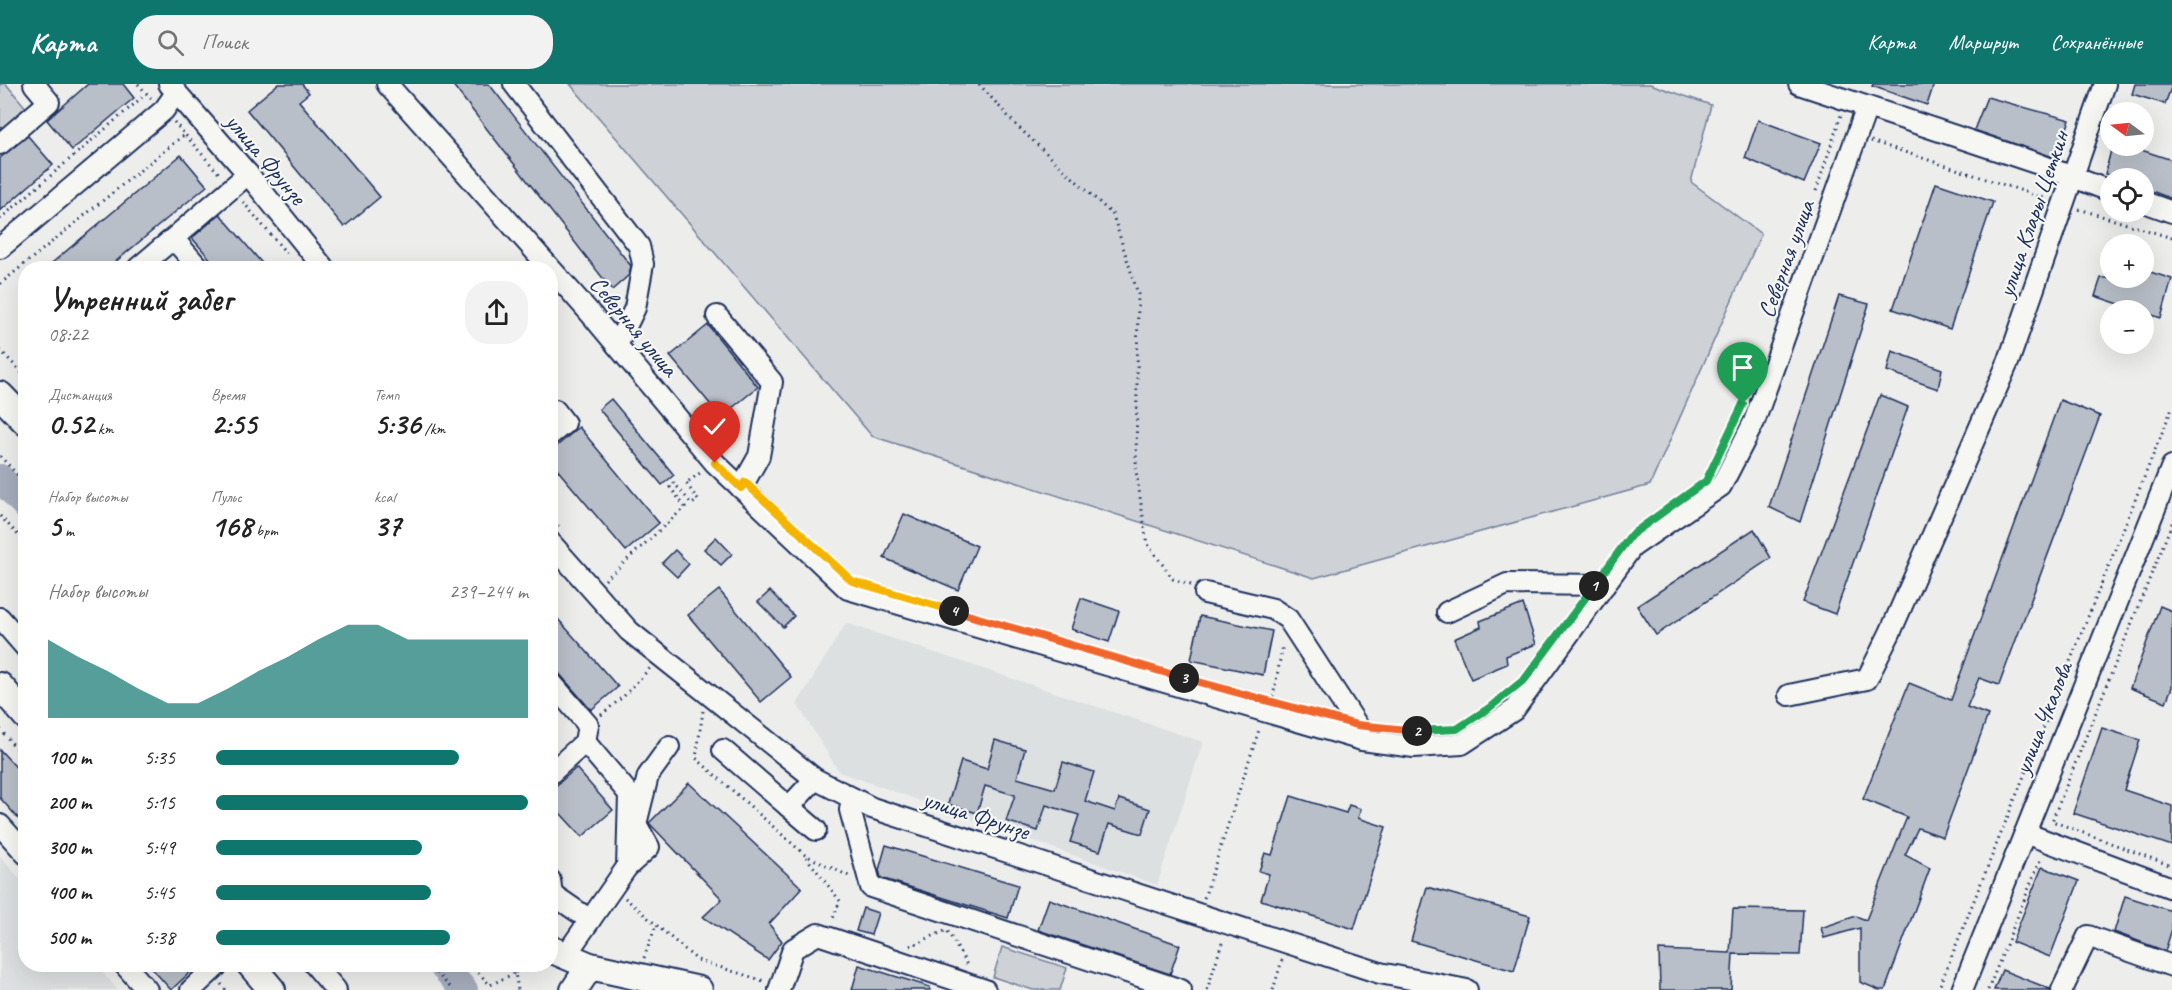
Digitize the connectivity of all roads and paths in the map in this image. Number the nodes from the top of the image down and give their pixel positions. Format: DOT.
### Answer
graph roads {
  1 [pos="34,84"];
  2 [pos="387,84"];
  3 [pos="514,84"];
  4 [pos="979,84"];
  5 [pos="1799,84"];
  6 [pos="2105,84"];
  7 [pos="172,89"];
  8 [pos="146,94"];
  9 [pos="1845,100"];
  10 [pos="1867,107"];
  11 [pos="1836,130"];
  12 [pos="185,134"];
  13 [pos="1857,137"];
  14 [pos="0,144"];
  15 [pos="248,174"];
  16 [pos="2073,178"];
  17 [pos="2100,187"];
  18 [pos="1816,193"];
  19 [pos="2064,204"];
  20 [pos="2154,206"];
  21 [pos="2172,212"];
  22 [pos="0,219"];
  23 [pos="2172,238"];
  24 [pos="169,242"];
  25 [pos="0,248"];
  26 [pos="28,261"];
  27 [pos="146,261"];
  28 [pos="193,261"];
  29 [pos="318,261"];
  30 [pos="543,261"];
  31 [pos="18,269"];
  32 [pos="558,278"];
  33 [pos="0,284"];
  34 [pos="717,316"];
  35 [pos="617,345"];
  36 [pos="0,350"];
  37 [pos="18,369"];
  38 [pos="0,395"];
  39 [pos="2172,408"];
  40 [pos="18,414"];
  41 [pos="558,414"];
  42 [pos="558,429"];
  43 [pos="0,456"];
  44 [pos="2172,466"];
  45 [pos="18,475"];
  46 [pos="686,483"];
  47 [pos="741,488"];
  48 [pos="0,516"];
  49 [pos="2172,523"];
  50 [pos="18,535"];
  51 [pos="558,551"];
  52 [pos="1605,585"];
  53 [pos="592,590"];
  54 [pos="1205,593"];
  55 [pos="1447,612"];
  56 [pos="0,618"];
  57 [pos="18,639"];
  58 [pos="1283,643"];
  59 [pos="654,665"];
  60 [pos="0,686"];
  61 [pos="558,692"];
  62 [pos="1790,695"];
  63 [pos="18,707"];
  64 [pos="1266,711"];
  65 [pos="0,729"];
  66 [pos="587,734"];
  67 [pos="1362,740"];
  68 [pos="669,747"];
  69 [pos="18,750"];
  70 [pos="723,750"];
  71 [pos="558,765"];
  72 [pos="815,779"];
  73 [pos="852,798"];
  74 [pos="789,807"];
  75 [pos="0,825"];
  76 [pos="816,831"];
  77 [pos="2025,833"];
  78 [pos="18,845"];
  79 [pos="805,855"];
  80 [pos="2040,858"];
  81 [pos="2172,866"];
  82 [pos="627,867"];
  83 [pos="1209,885"];
  84 [pos="613,888"];
  85 [pos="2172,888"];
  86 [pos="558,898"];
  87 [pos="840,901"];
  88 [pos="590,920"];
  89 [pos="1225,936"];
  90 [pos="558,953"];
  91 [pos="1284,955"];
  92 [pos="887,957"];
  93 [pos="590,966"];
  94 [pos="2172,966"];
  95 [pos="131,972"];
  96 [pos="210,972"];
  97 [pos="257,972"];
  98 [pos="321,972"];
  99 [pos="436,972"];
  100 [pos="478,972"];
  101 [pos="515,974"];
  102 [pos="779,988"];
  103 [pos="983,989"];
  104 [pos="147,990"];
  105 [pos="191,990"];
  106 [pos="272,990"];
  107 [pos="336,990"];
  108 [pos="453,990"];
  109 [pos="518,990"];
  110 [pos="574,990"];
  111 [pos="699,990"];
  112 [pos="1181,990"];
  113 [pos="1207,990"];
  114 [pos="1273,990"];
  115 [pos="1467,990"];
  116 [pos="1938,990"];
  117 [pos="1962,990"];
  118 [pos="1988,990"];
  119 [pos="2062,990"];
  1 -- 14 [label="street"];
  2 -- 30 [label="street, Северная улица"];
  3 -- 35 [label="street"];
  4 -- 54 [label="path"];
  5 -- 9 [label="street"];
  6 -- 16 [label="street, улица Клары Цеткин"];
  7 -- 15 [label="street, улица Фрунзе"];
  7 -- 25 [label="street"];
  8 -- 22 [label="path"];
  9 -- 10 [label="street"];
  9 -- 11 [label="path"];
  10 -- 13 [label="street, Северная улица"];
  10 -- 16 [label="street"];
  11 -- 13 [label="path"];
  11 -- 18 [label="path"];
  12 -- 26 [label="path"];
  13 -- 19 [label="path"];
  13 -- 52 [label="street, Северная улица"];
  15 -- 24 [label="street"];
  15 -- 29 [label="street, улица Фрунзе"];
  16 -- 17 [label="street"];
  16 -- 19 [label="street, улица Клары Цеткин"];
  19 -- 23 [label="path"];
  19 -- 62 [label="street, улица Клары Цеткин"];
  20 -- 21 [label="street"];
  24 -- 27 [label="street"];
  24 -- 28 [label="street"];
  31 -- 33 [label="path"];
  32 -- 35 [label="street, Северная улица"];
  34 -- 47 [label="street"];
  35 -- 47 [label="street, Северная улица"];
  36 -- 37 [label="path"];
  38 -- 40 [label="main road"];
  39 -- 116 [label="path"];
  41 -- 42 [label="street"];
  43 -- 45 [label="path"];
  44 -- 77 [label="street, улица Чкалова"];
  46 -- 53 [label="path"];
  47 -- 64 [label="street, Северная улица"];
  48 -- 50 [label="path"];
  49 -- 81 [label="path"];
  51 -- 53 [label="street, улица Фрунзе"];
  52 -- 55 [label="street"];
  52 -- 67 [label="street, Северная улица"];
  53 -- 72 [label="street, улица Фрунзе"];
  54 -- 67 [label="street"];
  56 -- 57 [label="street"];
  58 -- 64 [label="path"];
  59 -- 66 [label="path"];
  60 -- 63 [label="main road"];
  61 -- 66 [label="street"];
  64 -- 67 [label="street, Северная улица"];
  64 -- 83 [label="path"];
  65 -- 69 [label="path"];
  66 -- 71 [label="street"];
  66 -- 82 [label="street"];
  68 -- 82 [label="street"];
  70 -- 74 [label="street"];
  72 -- 73 [label="street, улица Фрунзе"];
  72 -- 74 [label="street"];
  73 -- 112 [label="street"];
  73 -- 115 [label="street, улица Фрунзе"];
  74 -- 76 [label="street"];
  75 -- 78 [label="street"];
  77 -- 85 [label="street"];
  77 -- 117 [label="street, улица Чкалова"];
  79 -- 87 [label="path"];
  80 -- 118 [label="path"];
  82 -- 84 [label="street"];
  84 -- 88 [label="street"];
  84 -- 102 [label="path"];
  86 -- 88 [label="street"];
  88 -- 90 [label="street"];
  89 -- 113 [label="path"];
  90 -- 93 [label="main road"];
  91 -- 114 [label="path"];
  92 -- 102 [label="street"];
  92 -- 103 [label="street"];
  92 -- 103 [label="path"];
  93 -- 110 [label="main road"];
  93 -- 111 [label="main road"];
  94 -- 119 [label="street"];
  95 -- 104 [label="street"];
  96 -- 105 [label="street"];
  97 -- 106 [label="main road"];
  98 -- 107 [label="street"];
  99 -- 108 [label="path"];
  100 -- 101 [label="path"];
  101 -- 109 [label="path"];
}
